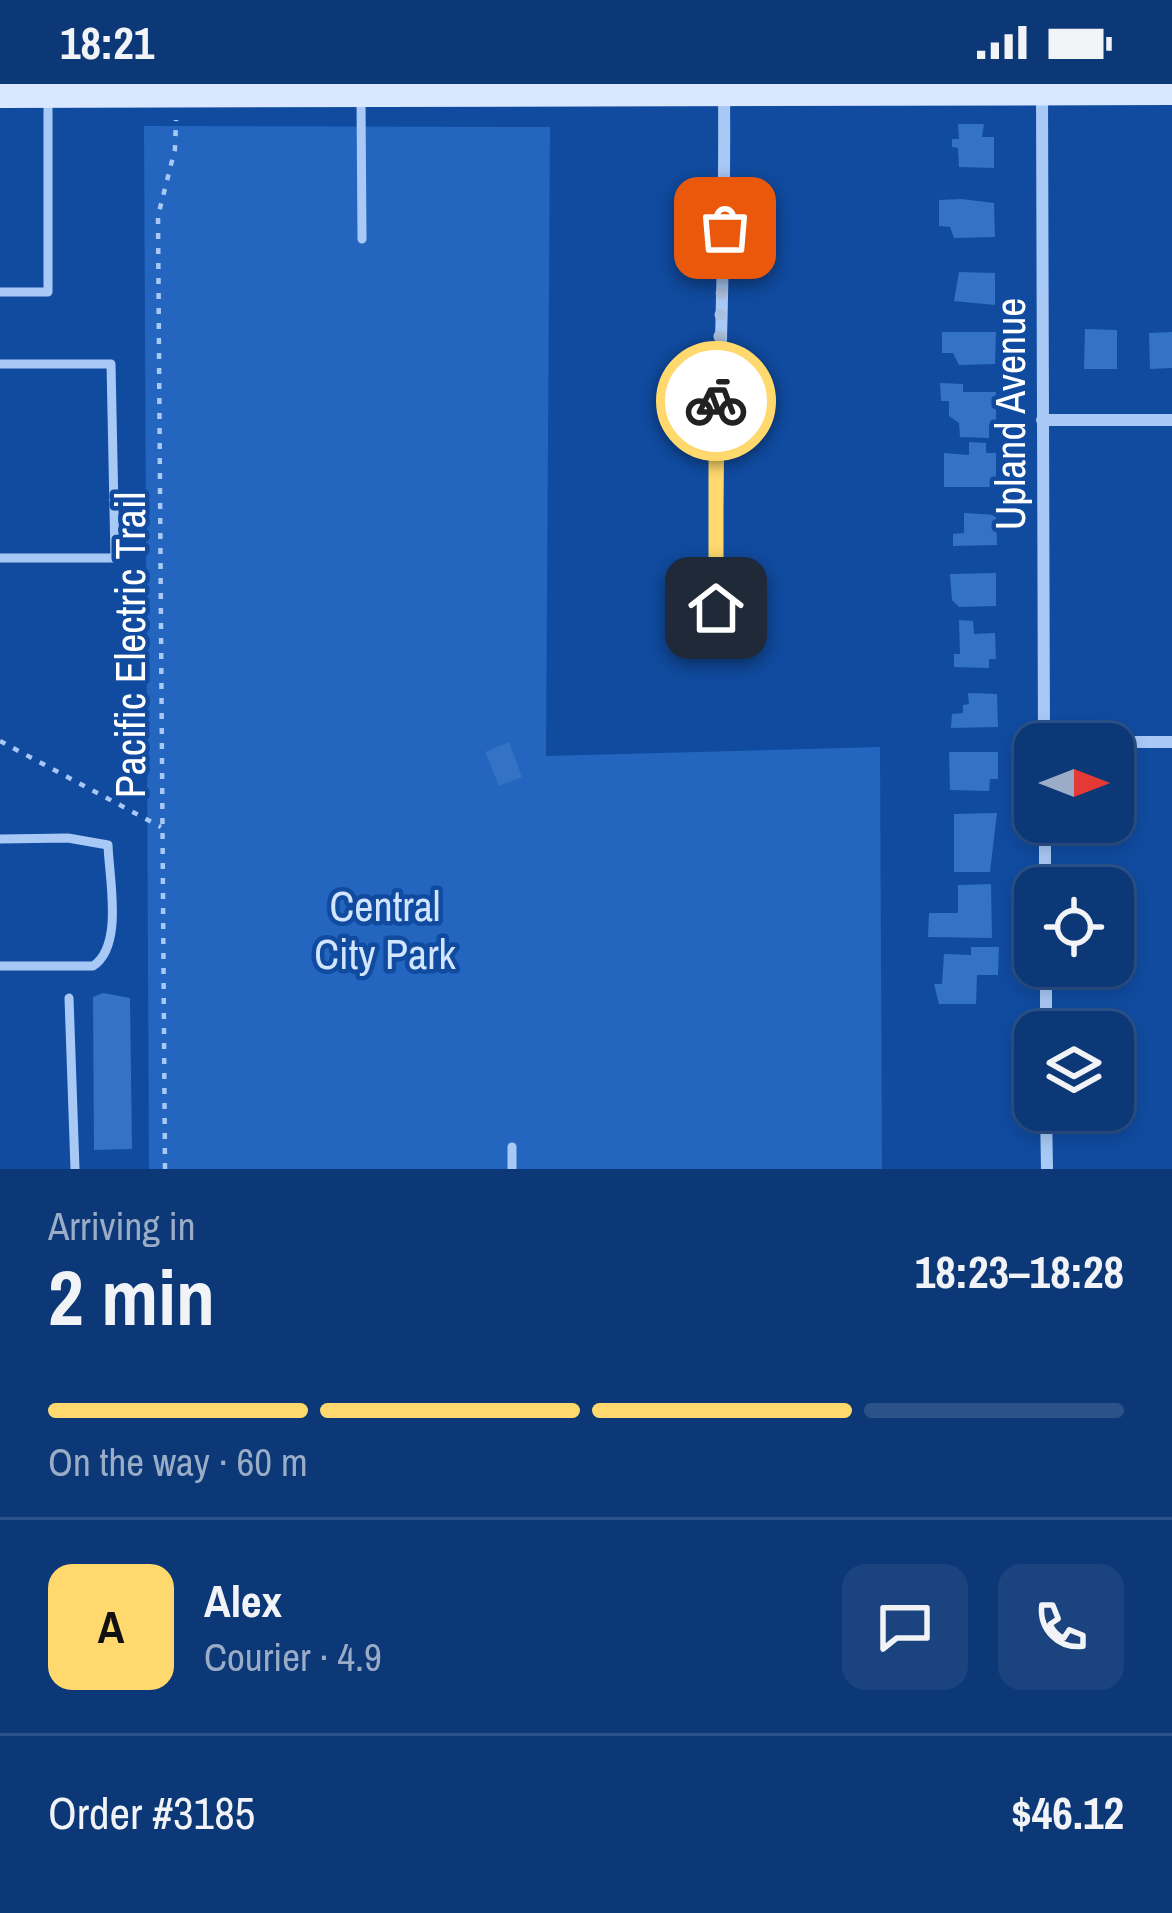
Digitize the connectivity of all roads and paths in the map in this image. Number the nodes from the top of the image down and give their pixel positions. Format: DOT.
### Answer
graph roads {
  1 [pos="1041,88"];
  2 [pos="662,89"];
  3 [pos="360,90"];
  4 [pos="1172,92"];
  5 [pos="724,93"];
  6 [pos="0,96"];
  7 [pos="48,96"];
  8 [pos="176,122"];
  9 [pos="362,239"];
  10 [pos="0,292"];
  11 [pos="0,364"];
  12 [pos="1042,420"];
  13 [pos="1172,420"];
  14 [pos="0,558"];
  15 [pos="716,608"];
  16 [pos="1045,723"];
  17 [pos="0,741"];
  18 [pos="1134,742"];
  19 [pos="1172,742"];
  20 [pos="161,827"];
  21 [pos="0,839"];
  22 [pos="0,967"];
  23 [pos="69,998"];
  24 [pos="1046,1131"];
  25 [pos="512,1147"];
  26 [pos="75,1169"];
  27 [pos="165,1169"];
  28 [pos="512,1169"];
  29 [pos="1047,1169"];
  1 -- 4 [label="street"];
  1 -- 5 [label="street"];
  1 -- 12 [label="street, Upland Avenue"];
  2 -- 3 [label="street"];
  2 -- 5 [label="street"];
  3 -- 7 [label="street"];
  3 -- 9 [label="lane"];
  5 -- 15 [label="street"];
  6 -- 7 [label="street"];
  7 -- 10 [label="lane"];
  8 -- 20 [label="path, Pacific Electric Trail"];
  11 -- 14 [label="lane"];
  12 -- 13 [label="street"];
  12 -- 16 [label="street, Upland Avenue"];
  17 -- 20 [label="path"];
  18 -- 19 [label="street"];
  20 -- 27 [label="path, Pacific Electric Trail"];
  21 -- 22 [label="lane"];
  23 -- 26 [label="lane"];
  24 -- 29 [label="street"];
  25 -- 28 [label="lane"];
}
